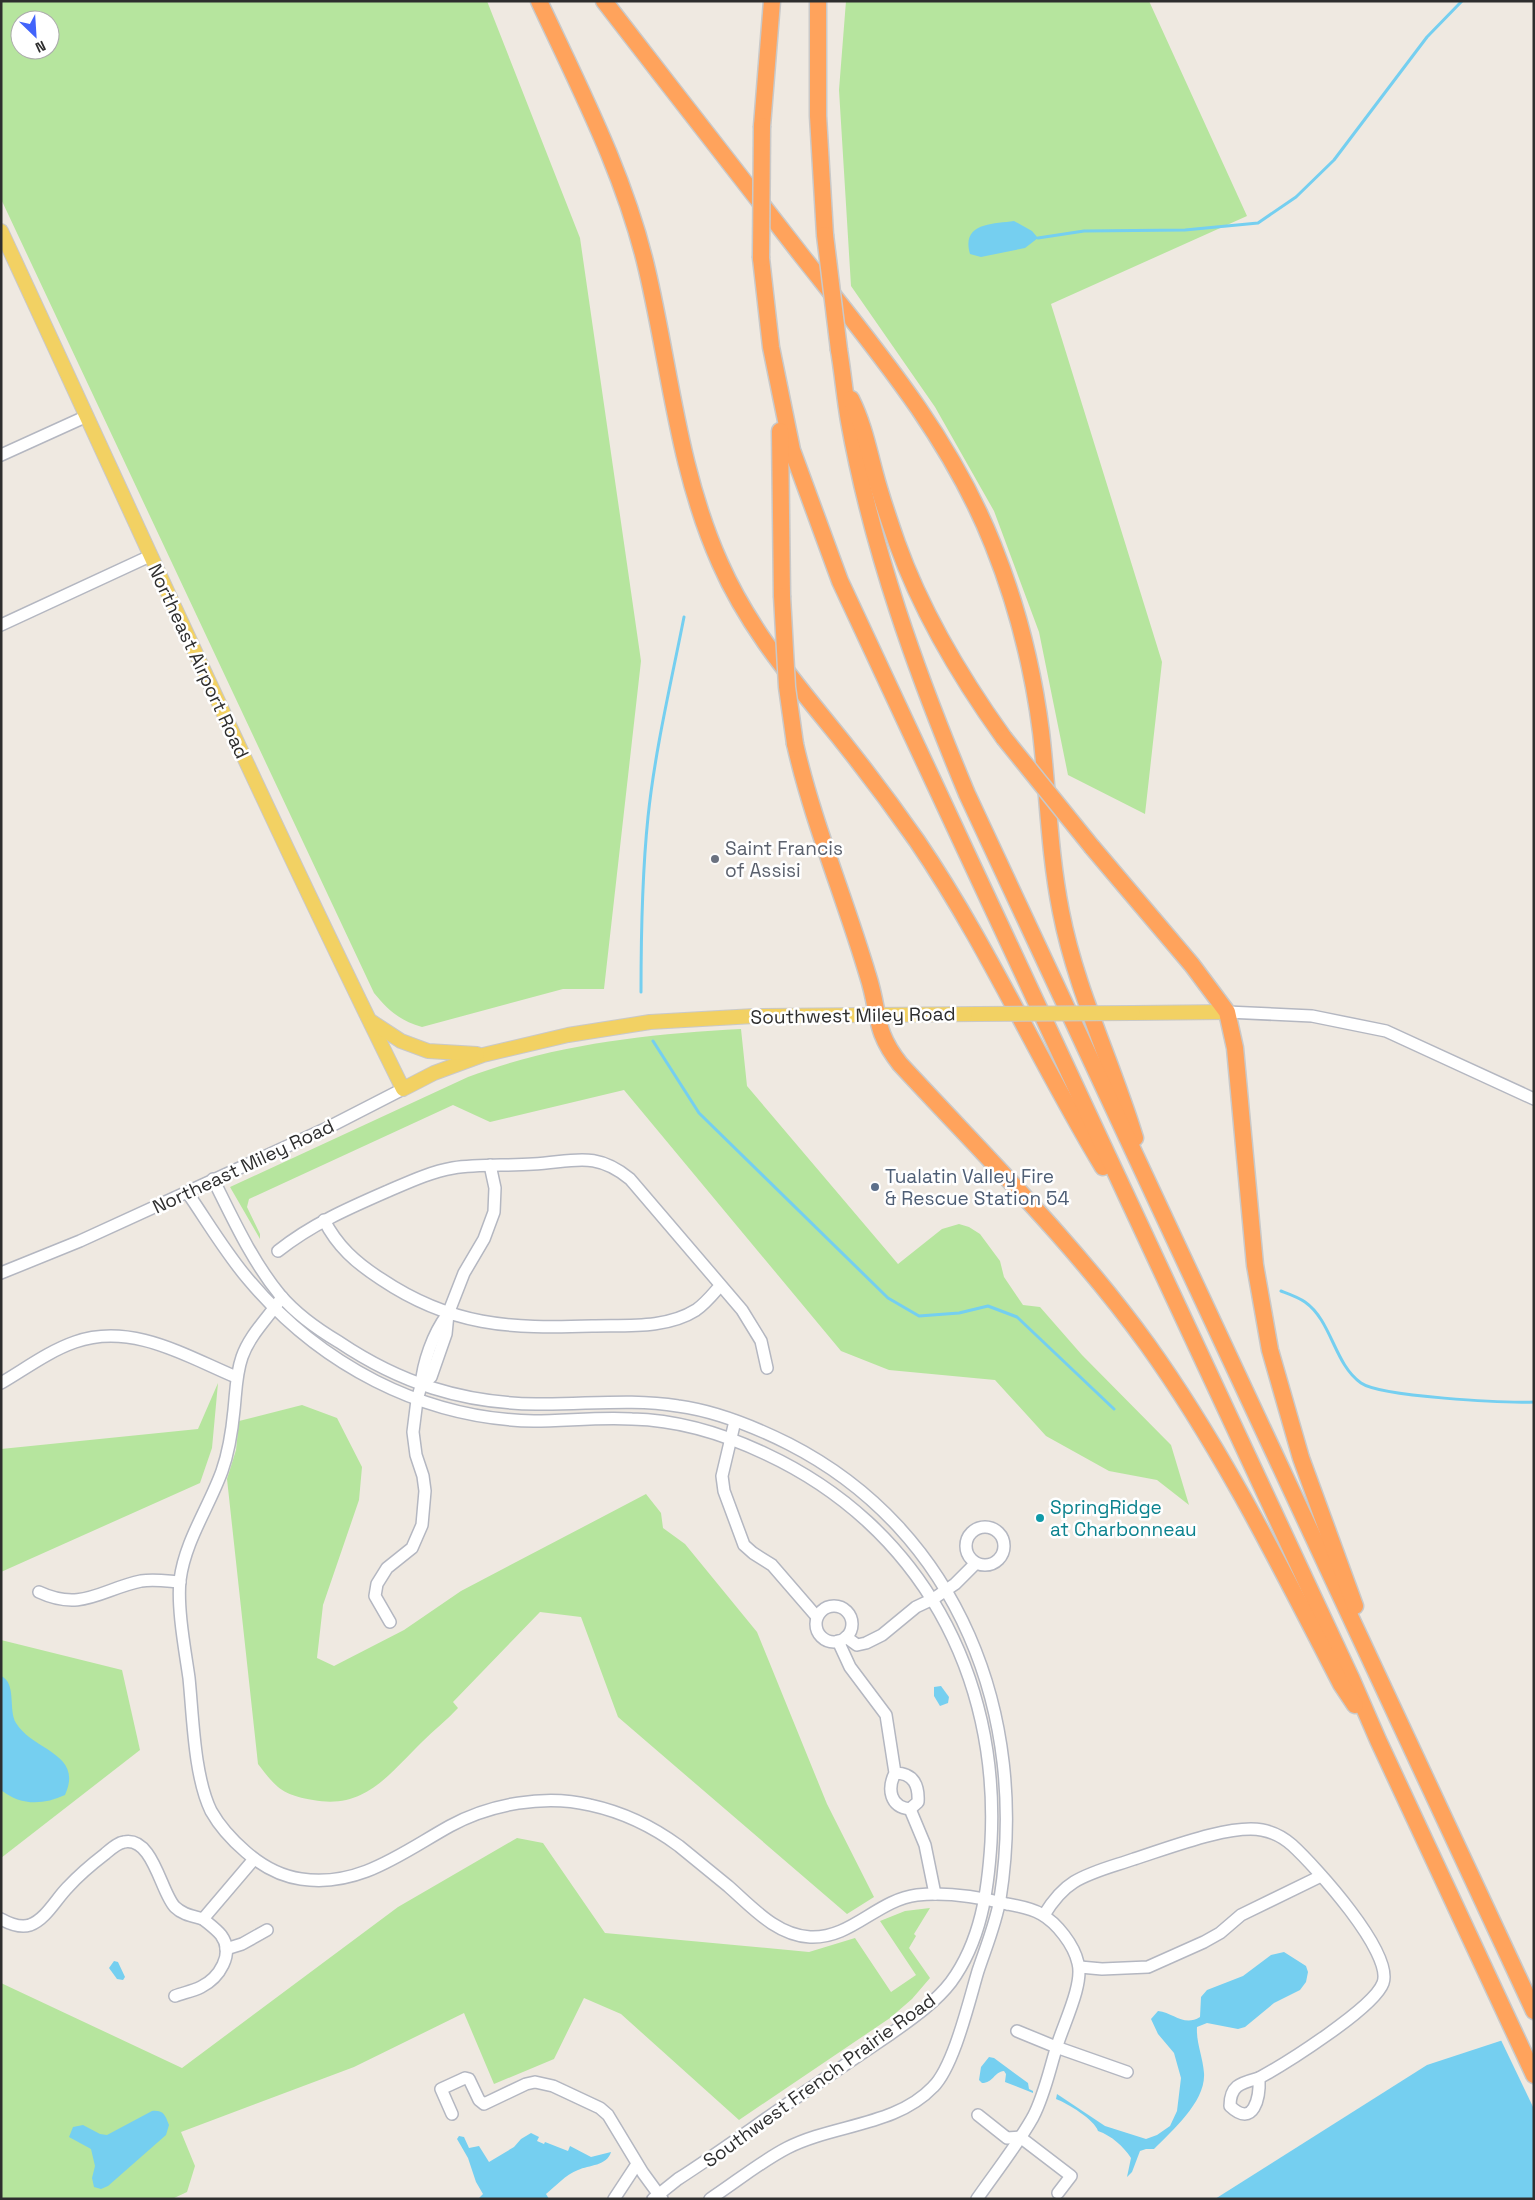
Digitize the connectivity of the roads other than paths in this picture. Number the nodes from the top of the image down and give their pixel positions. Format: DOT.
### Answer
graph roads {
  1 [pos="539,1"];
  2 [pos="604,1"];
  3 [pos="772,1"];
  4 [pos="818,1"];
  5 [pos="1,231"];
  6 [pos="778,384"];
  7 [pos="844,384"];
  8 [pos="87,416"];
  9 [pos="1,456"];
  10 [pos="150,556"];
  11 [pos="1,625"];
  12 [pos="1227,1012"];
  13 [pos="876,1016"];
  14 [pos="370,1021"];
  15 [pos="483,1055"];
  16 [pos="403,1089"];
  17 [pos="1534,1099"];
  18 [pos="490,1165"];
  19 [pos="213,1179"];
  20 [pos="187,1192"];
  21 [pos="1153,1195"];
  22 [pos="324,1220"];
  23 [pos="1147,1240"];
  24 [pos="278,1251"];
  25 [pos="1,1273"];
  26 [pos="720,1286"];
  27 [pos="282,1297"];
  28 [pos="274,1308"];
  29 [pos="448,1314"];
  30 [pos="767,1368"];
  31 [pos="236,1377"];
  32 [pos="1,1383"];
  33 [pos="421,1386"];
  34 [pos="417,1400"];
  35 [pos="735,1422"];
  36 [pos="730,1439"];
  37 [pos="976,1563"];
  38 [pos="180,1582"];
  39 [pos="946,1590"];
  40 [pos="39,1592"];
  41 [pos="933,1599"];
  42 [pos="817,1618"];
  43 [pos="390,1622"];
  44 [pos="842,1639"];
  45 [pos="1385,1690"];
  46 [pos="1378,1740"];
  47 [pos="896,1773"];
  48 [pos="910,1809"];
  49 [pos="254,1859"];
  50 [pos="1320,1876"];
  51 [pos="935,1894"];
  52 [pos="986,1899"];
  53 [pos="1000,1902"];
  54 [pos="1044,1915"];
  55 [pos="1,1918"];
  56 [pos="203,1919"];
  57 [pos="267,1930"];
  58 [pos="226,1948"];
  59 [pos="1080,1967"];
  60 [pos="174,1996"];
  61 [pos="1534,2010"];
  62 [pos="1017,2031"];
  63 [pos="1056,2048"];
  64 [pos="1128,2072"];
  65 [pos="1534,2075"];
  66 [pos="1259,2078"];
  67 [pos="452,2114"];
  68 [pos="978,2115"];
  69 [pos="1020,2137"];
  70 [pos="637,2164"];
  71 [pos="1058,2193"];
  72 [pos="658,2197"];
  73 [pos="614,2199"];
  74 [pos="710,2199"];
  75 [pos="977,2199"];
  1 -- 23 [label="highway"];
  2 -- 21 [label="highway"];
  3 -- 6 [label="highway, bridge"];
  4 -- 7 [label="highway, bridge"];
  5 -- 8 [label="main road, Northeast Airport Road"];
  6 -- 13 [label="highway, bridge"];
  6 -- 23 [label="highway"];
  7 -- 12 [label="highway, bridge"];
  7 -- 21 [label="highway"];
  8 -- 9 [label="street"];
  8 -- 10 [label="main road, Northeast Airport Road"];
  10 -- 11 [label="street"];
  10 -- 14 [label="main road, Northeast Airport Road"];
  12 -- 13 [label="main road, Southwest Miley Road, bridge"];
  12 -- 17 [label="street"];
  12 -- 45 [label="highway"];
  13 -- 15 [label="main road, Southwest Miley Road"];
  13 -- 46 [label="highway"];
  14 -- 15 [label="main road"];
  14 -- 16 [label="main road, Northeast Airport Road"];
  15 -- 16 [label="main road, Northeast Miley Road"];
  16 -- 19 [label="street, Northeast Miley Road"];
  18 -- 22 [label="street"];
  18 -- 26 [label="street"];
  18 -- 29 [label="street"];
  19 -- 20 [label="street, Northeast Miley Road"];
  19 -- 27 [label="street, Southwest French Prairie Road"];
  20 -- 25 [label="street, Northeast Miley Road"];
  20 -- 28 [label="street, Southwest French Prairie Road"];
  21 -- 45 [label="highway"];
  22 -- 24 [label="street"];
  22 -- 29 [label="street"];
  23 -- 46 [label="highway"];
  26 -- 29 [label="street"];
  26 -- 30 [label="street"];
  27 -- 28 [label="street"];
  27 -- 33 [label="street, Southwest French Prairie Road"];
  28 -- 31 [label="street"];
  28 -- 34 [label="street, Southwest French Prairie Road"];
  29 -- 33 [label="street"];
  31 -- 32 [label="street"];
  31 -- 38 [label="street"];
  33 -- 34 [label="street"];
  33 -- 35 [label="street, Southwest French Prairie Road"];
  34 -- 36 [label="street, Southwest French Prairie Road"];
  34 -- 43 [label="street"];
  35 -- 36 [label="street"];
  35 -- 39 [label="street, Southwest French Prairie Road"];
  36 -- 41 [label="street, Southwest French Prairie Road"];
  36 -- 42 [label="street"];
  37 -- 39 [label="street"];
  38 -- 40 [label="street"];
  38 -- 49 [label="street"];
  39 -- 41 [label="street"];
  39 -- 53 [label="street, Southwest French Prairie Road"];
  41 -- 44 [label="street"];
  41 -- 52 [label="street, Southwest French Prairie Road"];
  42 -- 44 [label="street"];
  42 -- 44 [label="street"];
  44 -- 47 [label="street"];
  45 -- 61 [label="highway"];
  46 -- 65 [label="highway"];
  47 -- 48 [label="street"];
  47 -- 48 [label="street"];
  48 -- 51 [label="street"];
  49 -- 51 [label="street"];
  49 -- 56 [label="street"];
  50 -- 54 [label="street"];
  50 -- 59 [label="street"];
  50 -- 66 [label="street"];
  51 -- 52 [label="street"];
  52 -- 53 [label="street"];
  52 -- 72 [label="street, Southwest French Prairie Road"];
  53 -- 54 [label="street"];
  53 -- 74 [label="street, Southwest French Prairie Road"];
  54 -- 59 [label="street"];
  55 -- 56 [label="street"];
  56 -- 58 [label="street"];
  57 -- 58 [label="street"];
  58 -- 60 [label="street"];
  59 -- 63 [label="street"];
  62 -- 63 [label="street"];
  63 -- 64 [label="street"];
  63 -- 69 [label="street"];
  67 -- 70 [label="street"];
  68 -- 69 [label="street"];
  69 -- 71 [label="street"];
  69 -- 75 [label="street"];
  70 -- 72 [label="street"];
  70 -- 73 [label="street"];
}
